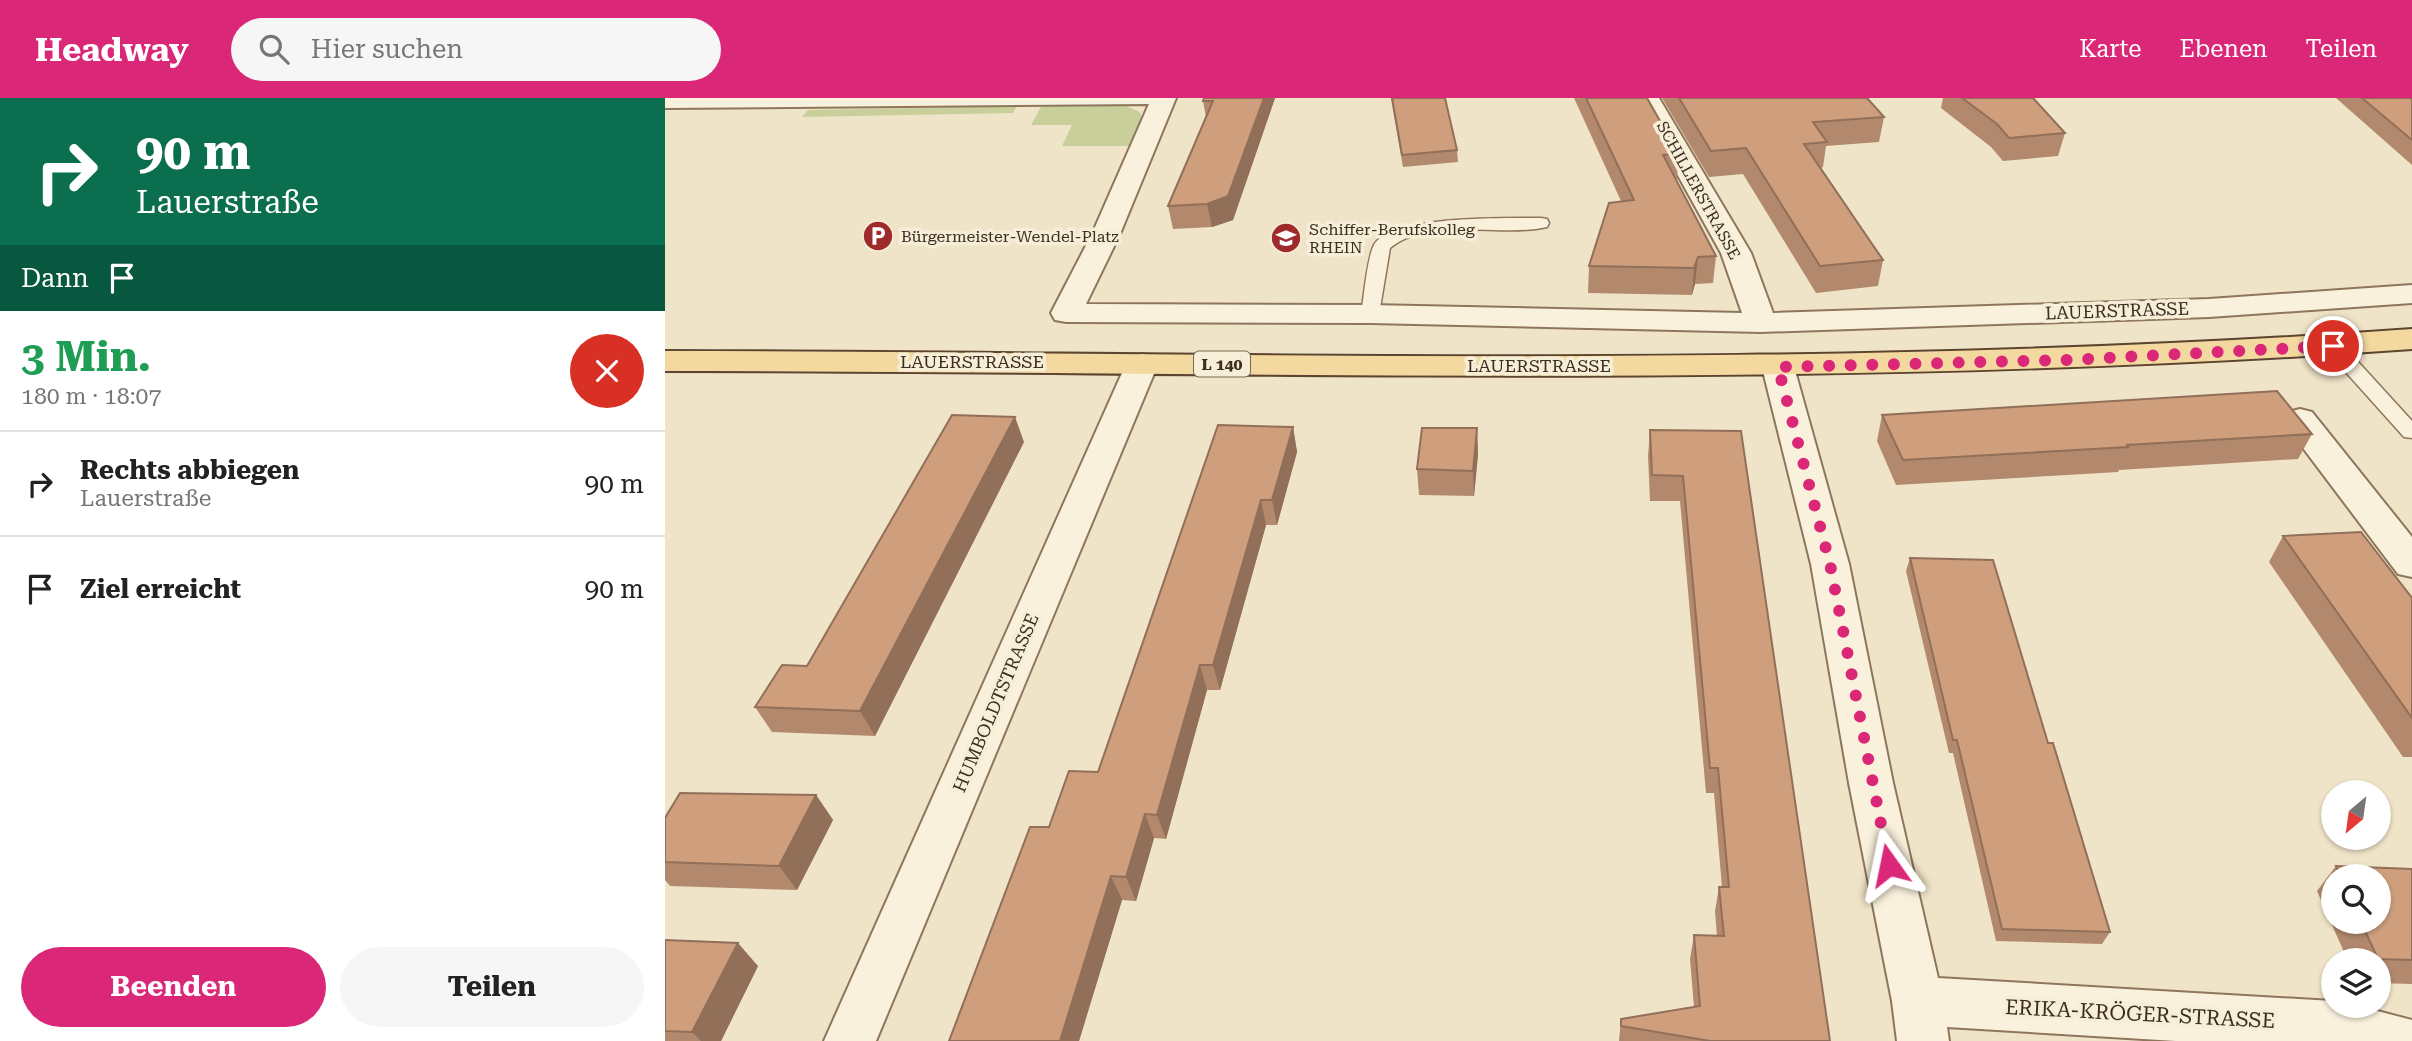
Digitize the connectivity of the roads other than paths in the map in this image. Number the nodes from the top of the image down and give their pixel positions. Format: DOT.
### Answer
graph roads {
  1 [pos="1143,98"];
  2 [pos="1164,98"];
  3 [pos="1647,98"];
  4 [pos="693,100"];
  5 [pos="665,101"];
  6 [pos="665,123"];
  7 [pos="1541,223"];
  8 [pos="2412,294"];
  9 [pos="1370,314"];
  10 [pos="1761,323"];
  11 [pos="2412,339"];
  12 [pos="2333,346"];
  13 [pos="665,361"];
  14 [pos="2412,362"];
  15 [pos="1142,364"];
  16 [pos="1778,367"];
  17 [pos="2300,420"];
  18 [pos="2410,432"];
  19 [pos="2412,564"];
  20 [pos="1921,1021"];
  21 [pos="850,1041"];
  22 [pos="2402,1041"];
  1 -- 4 [label="street"];
  2 -- 9 [label="street, LAUERSTRASSE"];
  3 -- 10 [label="street, SCHILLERSTRASSE"];
  4 -- 5 [label="street"];
  4 -- 6 [label="street"];
  7 -- 9 [label="lane"];
  8 -- 10 [label="street, LAUERSTRASSE"];
  9 -- 10 [label="street, LAUERSTRASSE"];
  11 -- 12 [label="main road, LAUERSTRASSE / L 140"];
  12 -- 14 [label="main road"];
  12 -- 16 [label="main road, LAUERSTRASSE / L 140"];
  12 -- 18 [label="lane"];
  13 -- 15 [label="main road, LAUERSTRASSE / L 140"];
  15 -- 16 [label="main road, LAUERSTRASSE / L 140"];
  15 -- 21 [label="street, HUMBOLDTSTRASSE"];
  16 -- 20 [label="street"];
  17 -- 19 [label="street"];
  20 -- 22 [label="street, ERIKA-KRÖGER-STRASSE"];
}
